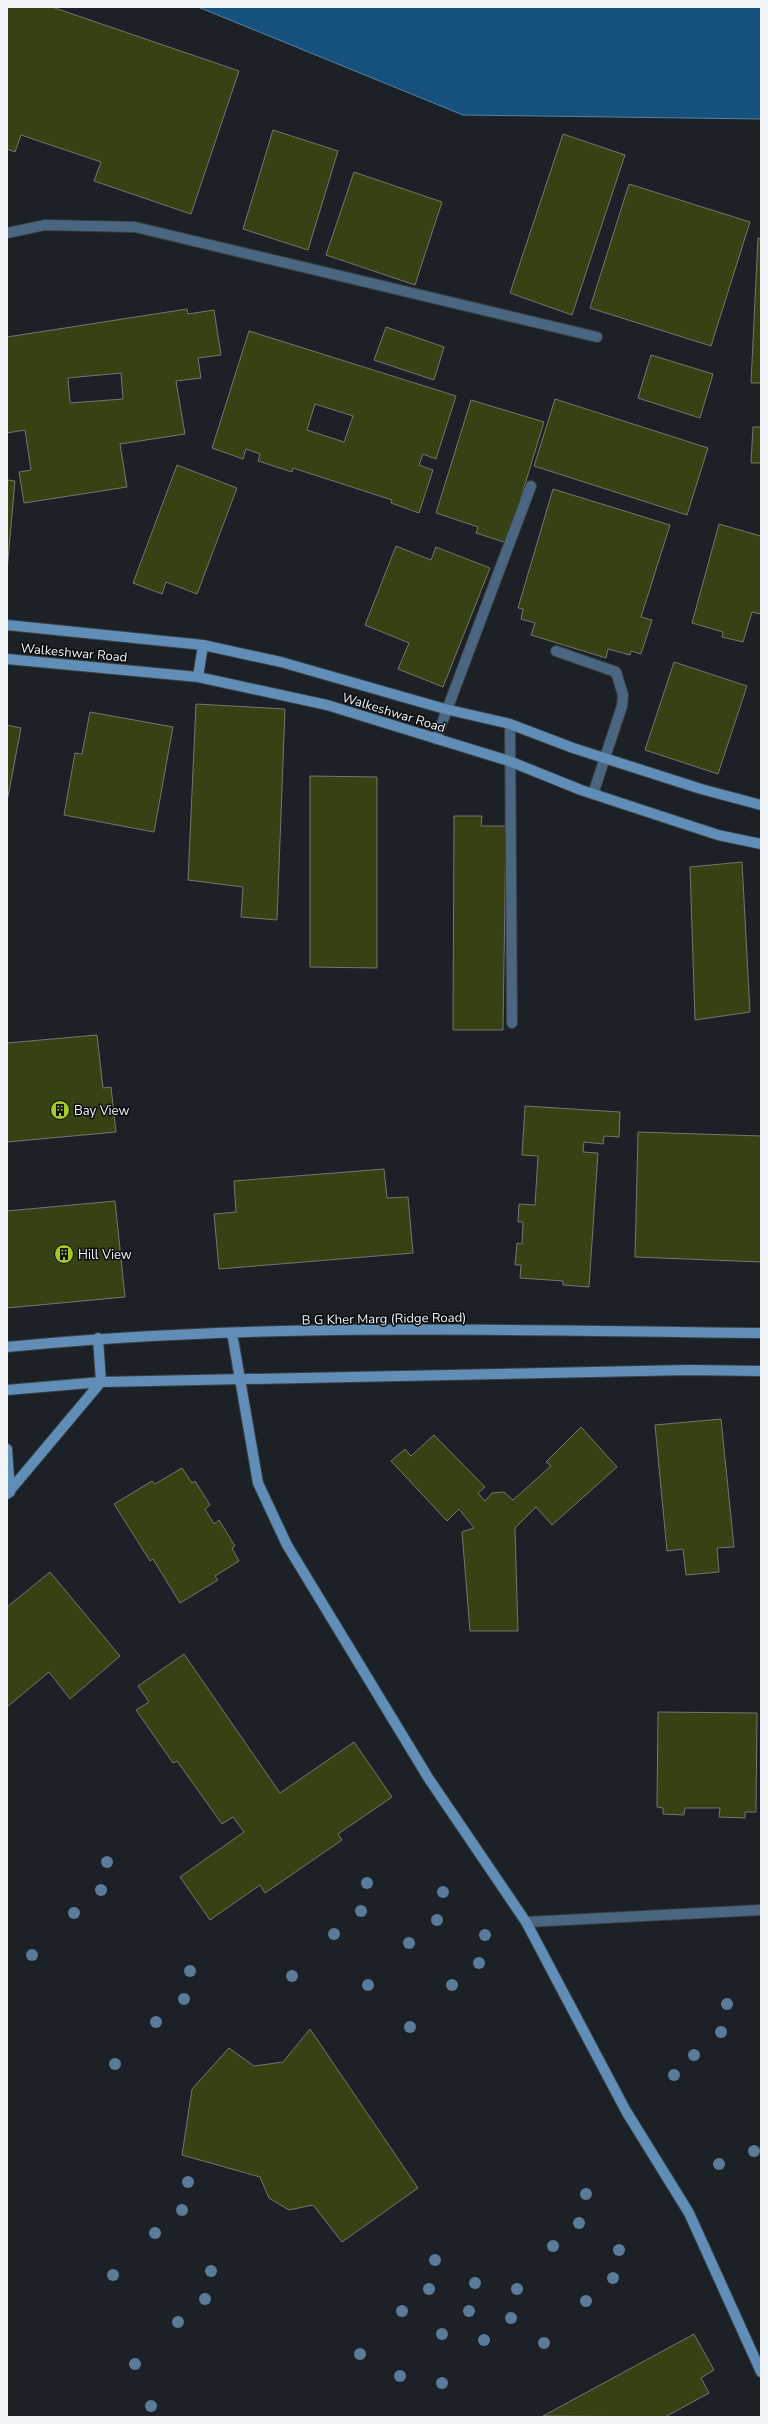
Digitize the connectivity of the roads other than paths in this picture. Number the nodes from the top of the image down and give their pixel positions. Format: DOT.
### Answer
graph roads {
  1 [pos="7,233"];
  2 [pos="597,337"];
  3 [pos="531,486"];
  4 [pos="7,625"];
  5 [pos="203,645"];
  6 [pos="556,651"];
  7 [pos="7,659"];
  8 [pos="198,677"];
  9 [pos="445,709"];
  10 [pos="510,724"];
  11 [pos="436,739"];
  12 [pos="605,758"];
  13 [pos="509,761"];
  14 [pos="593,794"];
  15 [pos="761,804"];
  16 [pos="761,844"];
  17 [pos="512,1023"];
  18 [pos="232,1333"];
  19 [pos="761,1333"];
  20 [pos="98,1338"];
  21 [pos="7,1347"];
  22 [pos="761,1371"];
  23 [pos="238,1379"];
  24 [pos="101,1382"];
  25 [pos="7,1390"];
  26 [pos="7,1449"];
  27 [pos="8,1493"];
  28 [pos="761,1910"];
  29 [pos="526,1922"];
  30 [pos="761,2372"];
  1 -- 2 [label="street"];
  3 -- 9 [label="street"];
  4 -- 5 [label="street, Walkeshwar Road"];
  5 -- 8 [label="street"];
  5 -- 9 [label="street, Walkeshwar Road"];
  6 -- 12 [label="street"];
  7 -- 8 [label="street, Walkeshwar Road"];
  8 -- 11 [label="street, Walkeshwar Road"];
  9 -- 10 [label="street, Walkeshwar Road"];
  9 -- 11 [label="street"];
  10 -- 12 [label="street, Walkeshwar Road"];
  10 -- 13 [label="street"];
  11 -- 13 [label="street, Walkeshwar Road"];
  12 -- 14 [label="street"];
  12 -- 15 [label="street, Walkeshwar Road"];
  13 -- 14 [label="street, Walkeshwar Road"];
  13 -- 17 [label="street"];
  14 -- 16 [label="street, Walkeshwar Road"];
  18 -- 19 [label="street, B G Kher Marg (Ridge Road)"];
  18 -- 20 [label="street, B G Kher Marg (Ridge Road)"];
  18 -- 23 [label="street"];
  20 -- 21 [label="street, B G Kher Marg (Ridge Road)"];
  20 -- 24 [label="street"];
  22 -- 23 [label="street"];
  23 -- 24 [label="street"];
  23 -- 29 [label="street"];
  24 -- 25 [label="street"];
  24 -- 27 [label="street"];
  26 -- 27 [label="street"];
  28 -- 29 [label="street"];
  29 -- 30 [label="street"];
}
